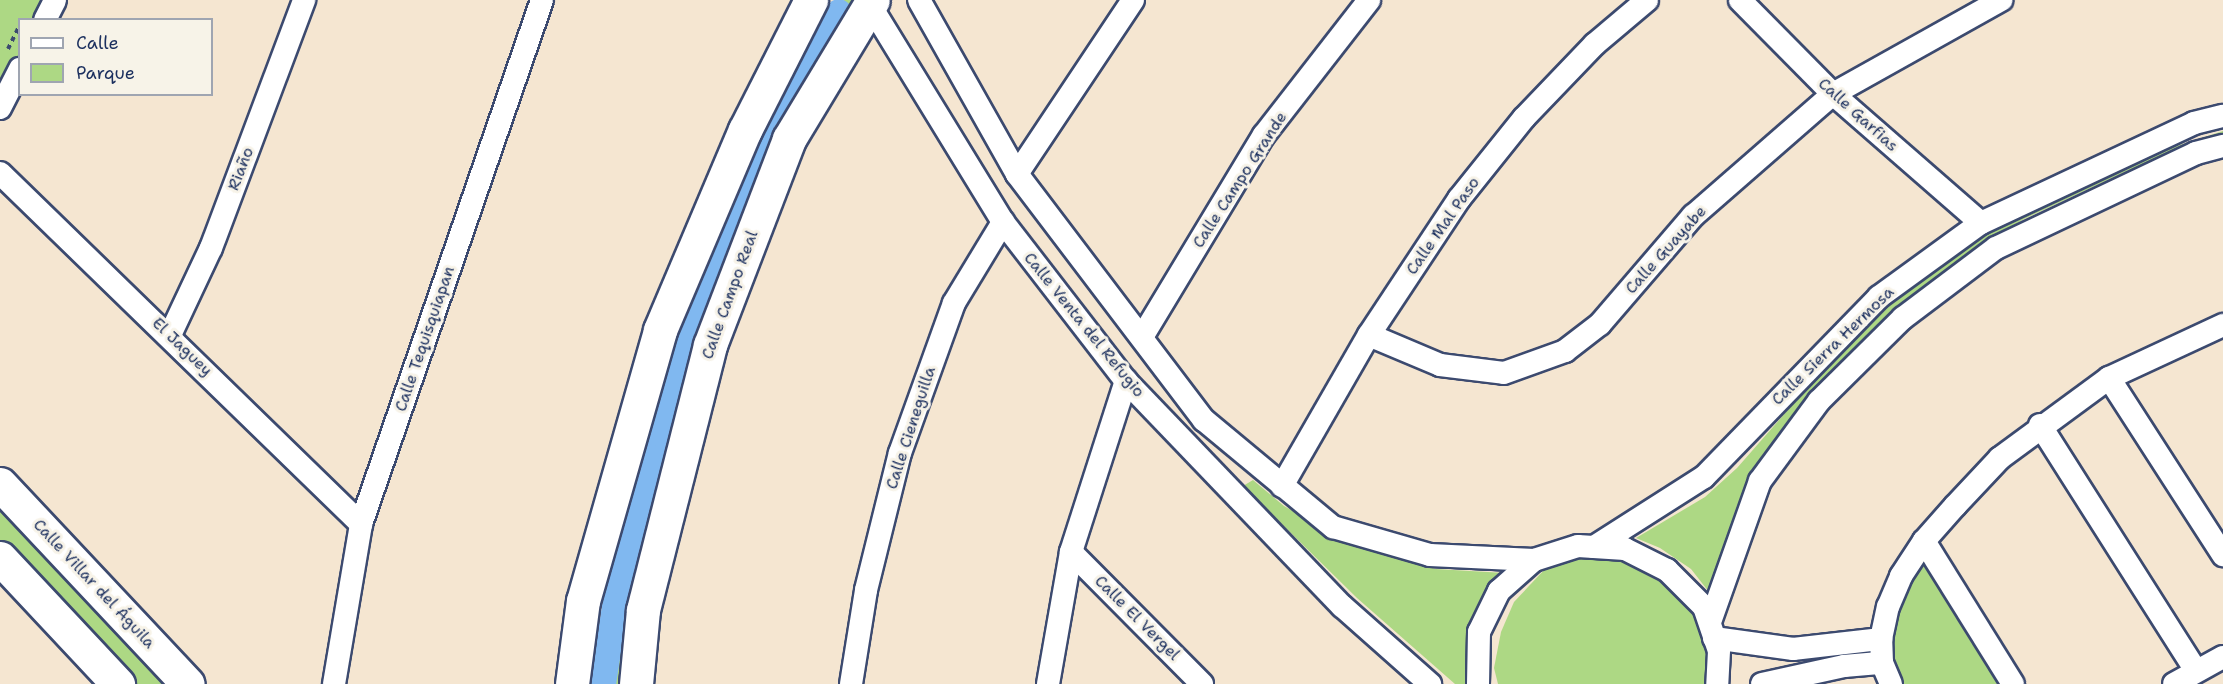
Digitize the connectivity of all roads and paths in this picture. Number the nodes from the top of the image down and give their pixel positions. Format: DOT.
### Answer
graph roads {
  1 [pos="55,0"];
  2 [pos="304,0"];
  3 [pos="542,0"];
  4 [pos="811,0"];
  5 [pos="919,0"];
  6 [pos="1133,0"];
  7 [pos="1369,0"];
  8 [pos="1647,0"];
  9 [pos="1740,0"];
  10 [pos="2001,0"];
  11 [pos="870,2"];
  12 [pos="46,18"];
  13 [pos="18,35"];
  14 [pos="13,61"];
  15 [pos="1833,94"];
  16 [pos="0,108"];
  17 [pos="2223,116"];
  18 [pos="2223,147"];
  19 [pos="0,173"];
  20 [pos="1017,174"];
  21 [pos="1003,222"];
  22 [pos="1981,223"];
  23 [pos="2223,325"];
  24 [pos="171,335"];
  25 [pos="1369,335"];
  26 [pos="1142,337"];
  27 [pos="2109,378"];
  28 [pos="1126,381"];
  29 [pos="2040,425"];
  30 [pos="0,484"];
  31 [pos="1282,486"];
  32 [pos="361,524"];
  33 [pos="1924,542"];
  34 [pos="1594,547"];
  35 [pos="1071,552"];
  36 [pos="2223,555"];
  37 [pos="0,558"];
  38 [pos="1534,560"];
  39 [pos="1712,630"];
  40 [pos="1881,639"];
  41 [pos="2223,657"];
  42 [pos="1882,663"];
  43 [pos="2196,671"];
  44 [pos="118,684"];
  45 [pos="188,684"];
  46 [pos="334,684"];
  47 [pos="572,684"];
  48 [pos="636,684"];
  49 [pos="851,684"];
  50 [pos="1048,684"];
  51 [pos="1202,684"];
  52 [pos="1430,684"];
  53 [pos="1478,684"];
  54 [pos="1717,684"];
  55 [pos="1762,684"];
  56 [pos="1891,684"];
  57 [pos="2013,684"];
  58 [pos="2174,684"];
  1 -- 12 [label="street"];
  2 -- 24 [label="street, Riaño"];
  3 -- 32 [label="street, Calle Tequisquiapan"];
  4 -- 47 [label="street"];
  5 -- 20 [label="street"];
  6 -- 20 [label="street"];
  7 -- 26 [label="street, Calle Campo Grande"];
  8 -- 25 [label="street, Calle Mal Paso"];
  9 -- 15 [label="street, Calle Garfias"];
  10 -- 15 [label="street, Calle Guayabe"];
  11 -- 21 [label="street, Calle Venta del Refugio"];
  11 -- 48 [label="street, Calle Campo Real"];
  13 -- 14 [label="path"];
  14 -- 16 [label="street"];
  15 -- 22 [label="street, Calle Garfias"];
  15 -- 25 [label="street, Calle Guayabe"];
  17 -- 22 [label="street, Calle Sierra Hermosa"];
  18 -- 39 [label="street, Calle Sierra Hermosa"];
  19 -- 24 [label="street, El Jaguey"];
  20 -- 26 [label="street"];
  21 -- 28 [label="street, Calle Venta del Refugio"];
  21 -- 49 [label="street, Calle Cieneguilla"];
  22 -- 34 [label="street, Calle Sierra Hermosa"];
  23 -- 27 [label="street"];
  24 -- 32 [label="street, El Jaguey"];
  25 -- 31 [label="street, Calle Mal Paso"];
  26 -- 31 [label="street"];
  27 -- 29 [label="street"];
  27 -- 36 [label="street"];
  28 -- 35 [label="street"];
  28 -- 52 [label="street, Calle Venta del Refugio"];
  29 -- 33 [label="street"];
  29 -- 43 [label="street"];
  30 -- 45 [label="street, Calle Villar del Águila"];
  31 -- 38 [label="street"];
  32 -- 46 [label="street, Calle Tequisquiapan"];
  33 -- 40 [label="street"];
  33 -- 57 [label="street"];
  34 -- 38 [label="street"];
  34 -- 39 [label="street"];
  35 -- 50 [label="street"];
  35 -- 51 [label="street, Calle El Vergel"];
  37 -- 44 [label="street"];
  38 -- 53 [label="street"];
  39 -- 40 [label="street"];
  39 -- 54 [label="street"];
  40 -- 42 [label="street"];
  41 -- 43 [label="street"];
  42 -- 55 [label="street"];
  42 -- 56 [label="street"];
  43 -- 58 [label="street"];
}
